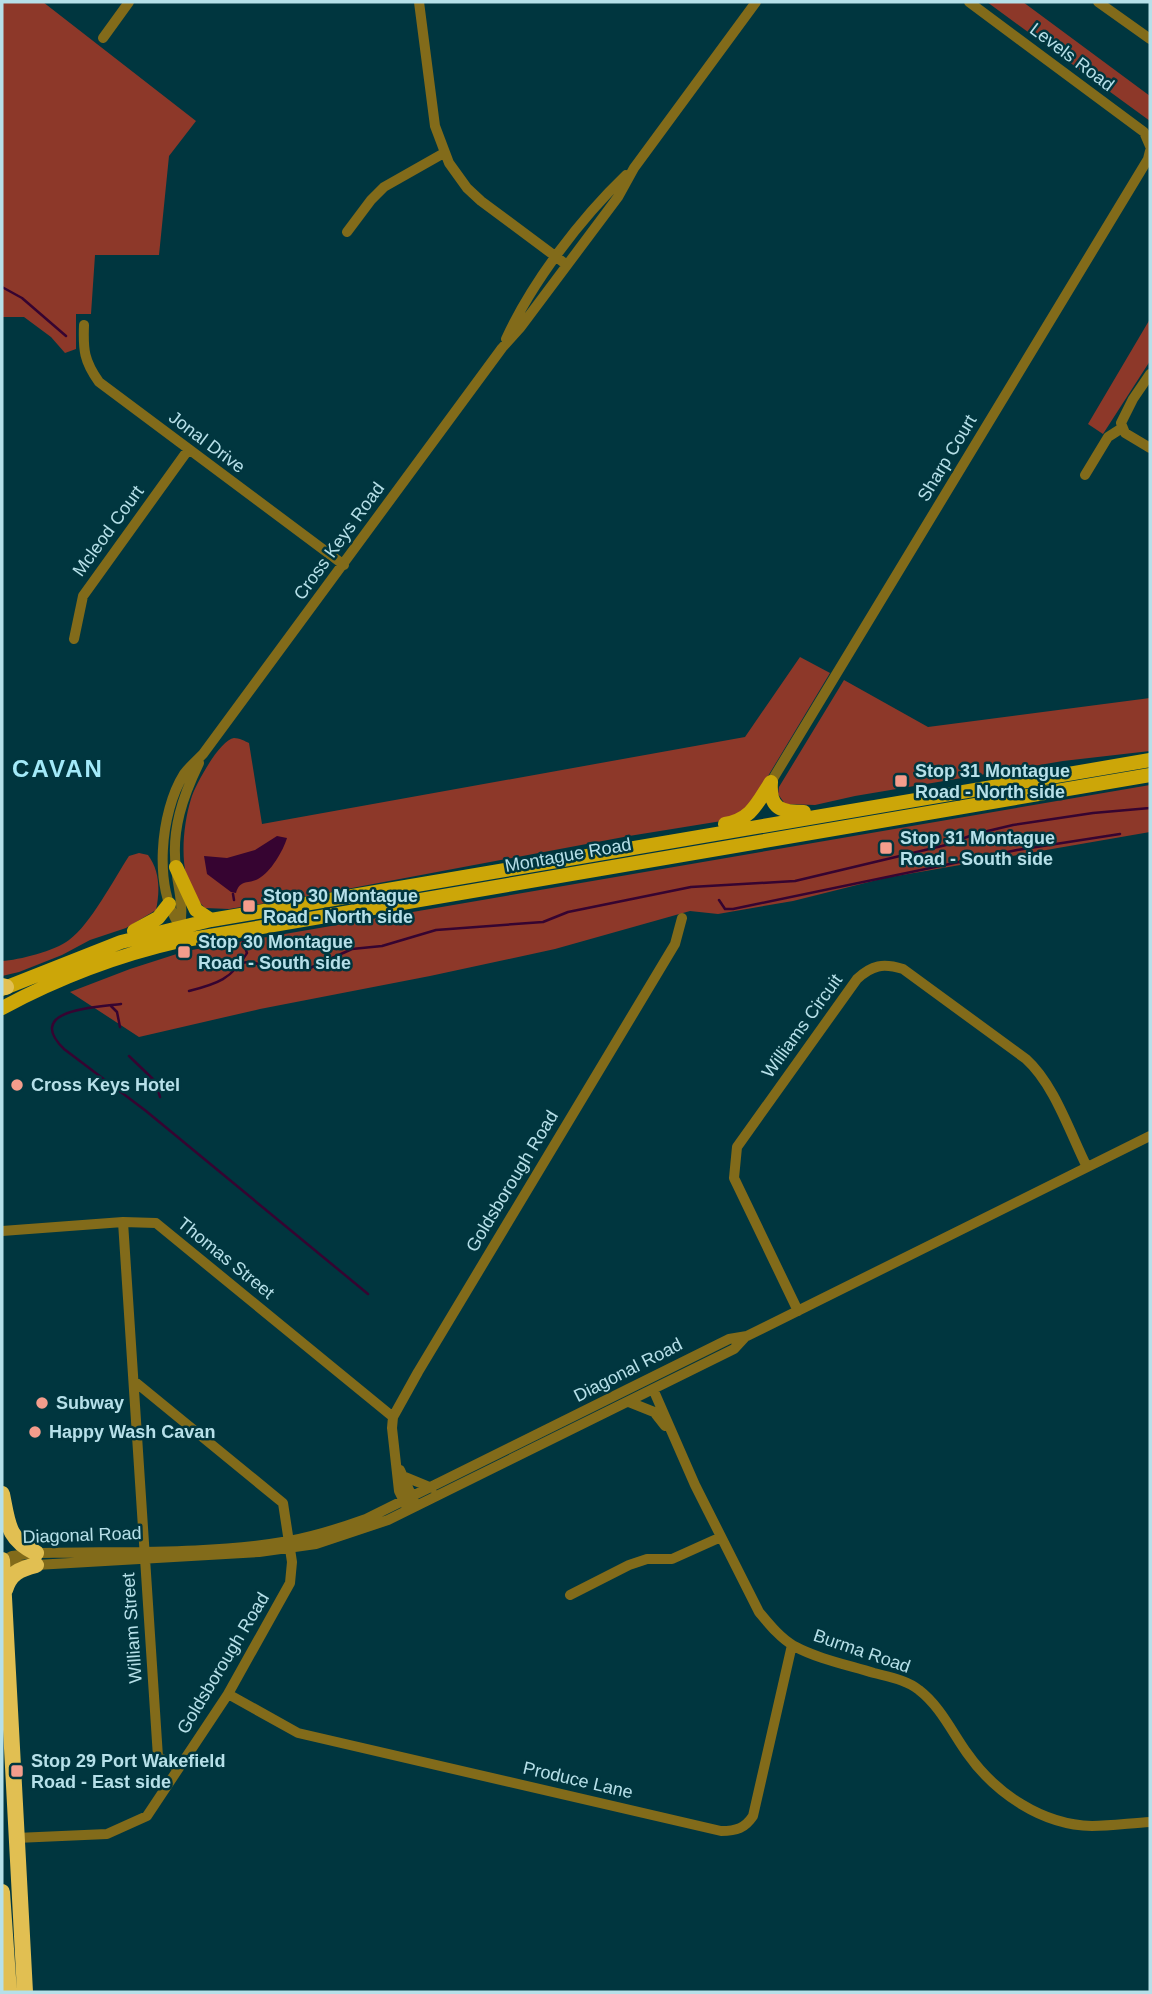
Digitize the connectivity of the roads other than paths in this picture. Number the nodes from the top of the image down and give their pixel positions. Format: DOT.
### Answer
graph roads {
  1 [pos="129,2"];
  2 [pos="419,2"];
  3 [pos="756,2"];
  4 [pos="969,2"];
  5 [pos="1098,2"];
  6 [pos="103,38"];
  7 [pos="1150,39"];
  8 [pos="1150,146"];
  9 [pos="444,153"];
  10 [pos="634,168"];
  11 [pos="346,232"];
  12 [pos="557,258"];
  13 [pos="567,265"];
  14 [pos="84,325"];
  15 [pos="502,348"];
  16 [pos="1150,374"];
  17 [pos="1122,428"];
  18 [pos="1150,449"];
  19 [pos="188,450"];
  20 [pos="1085,475"];
  21 [pos="344,565"];
  22 [pos="74,639"];
  23 [pos="203,754"];
  24 [pos="1150,760"];
  25 [pos="1150,775"];
  26 [pos="771,782"];
  27 [pos="839,813"];
  28 [pos="665,843"];
  29 [pos="176,867"];
  30 [pos="169,904"];
  31 [pos="682,918"];
  32 [pos="211,920"];
  33 [pos="180,926"];
  34 [pos="267,926"];
  35 [pos="137,952"];
  36 [pos="66,962"];
  37 [pos="3,987"];
  38 [pos="2,1008"];
  39 [pos="1150,1136"];
  40 [pos="1087,1167"];
  41 [pos="123,1222"];
  42 [pos="2,1231"];
  43 [pos="798,1311"];
  44 [pos="747,1336"];
  45 [pos="134,1381"];
  46 [pos="627,1389"];
  47 [pos="653,1389"];
  48 [pos="629,1402"];
  49 [pos="393,1417"];
  50 [pos="671,1434"];
  51 [pos="400,1471"];
  52 [pos="432,1488"];
  53 [pos="2,1494"];
  54 [pos="410,1504"];
  55 [pos="721,1537"];
  56 [pos="289,1545"];
  57 [pos="144,1555"];
  58 [pos="36,1559"];
  59 [pos="2,1561"];
  60 [pos="4,1592"];
  61 [pos="570,1595"];
  62 [pos="792,1645"];
  63 [pos="228,1694"];
  64 [pos="179,1768"];
  65 [pos="1150,1822"];
  66 [pos="16,1839"];
  67 [pos="2,1892"];
  68 [pos="24,1971"];
  69 [pos="9,1992"];
  70 [pos="15,1992"];
  71 [pos="25,1992"];
  1 -- 6 [label="street"];
  2 -- 9 [label="street"];
  3 -- 10 [label="street, Cross Keys Road"];
  4 -- 8 [label="street, Levels Road"];
  5 -- 7 [label="street"];
  8 -- 26 [label="street, Sharp Court"];
  9 -- 11 [label="street"];
  9 -- 12 [label="street"];
  10 -- 12 [label="street, Cross Keys Road"];
  10 -- 13 [label="street, Cross Keys Road"];
  12 -- 13 [label="street"];
  12 -- 15 [label="street, Cross Keys Road"];
  13 -- 15 [label="street, Cross Keys Road"];
  14 -- 19 [label="street, Jonal Drive"];
  15 -- 21 [label="street, Cross Keys Road"];
  16 -- 17 [label="street"];
  17 -- 18 [label="street"];
  17 -- 20 [label="street"];
  19 -- 21 [label="street, Jonal Drive"];
  19 -- 22 [label="street, Mcleod Court"];
  21 -- 23 [label="street, Cross Keys Road"];
  23 -- 29 [label="street, Cross Keys Road"];
  23 -- 30 [label="street, Cross Keys Road"];
  24 -- 27 [label="main road, Montague Road"];
  25 -- 34 [label="main road, Montague Road"];
  26 -- 27 [label="main road"];
  26 -- 28 [label="main road"];
  27 -- 28 [label="main road, Montague Road"];
  28 -- 32 [label="main road, Montague Road"];
  29 -- 32 [label="main road"];
  29 -- 33 [label="street, Cross Keys Road"];
  30 -- 33 [label="street, Cross Keys Road"];
  30 -- 36 [label="main road"];
  31 -- 49 [label="street, Goldsborough Road"];
  32 -- 33 [label="main road, Montague Road"];
  33 -- 34 [label="main road"];
  33 -- 35 [label="main road"];
  33 -- 36 [label="main road, Montague Road"];
  34 -- 35 [label="main road, Montague Road"];
  35 -- 38 [label="main road, Montague Road"];
  36 -- 37 [label="main road, Montague Road"];
  39 -- 40 [label="street, Diagonal Road"];
  40 -- 43 [label="street, Diagonal Road"];
  40 -- 43 [label="street, Williams Circuit"];
  41 -- 42 [label="street, Thomas Street"];
  41 -- 45 [label="street, William Street"];
  41 -- 49 [label="street, Thomas Street"];
  43 -- 44 [label="street, Diagonal Road"];
  44 -- 46 [label="street, Diagonal Road"];
  44 -- 47 [label="street, Diagonal Road"];
  45 -- 56 [label="street, Goldsborough Road"];
  45 -- 57 [label="street, William Street"];
  46 -- 47 [label="street"];
  46 -- 52 [label="street, Diagonal Road"];
  47 -- 48 [label="street, Diagonal Road"];
  47 -- 50 [label="street"];
  48 -- 50 [label="street"];
  48 -- 54 [label="street, Diagonal Road"];
  49 -- 51 [label="street"];
  50 -- 55 [label="street, Burma Road"];
  51 -- 52 [label="street"];
  51 -- 54 [label="street"];
  52 -- 54 [label="street, Diagonal Road"];
  53 -- 58 [label="highway"];
  54 -- 56 [label="street, Diagonal Road"];
  55 -- 61 [label="street"];
  55 -- 62 [label="street, Burma Road"];
  56 -- 57 [label="street, Diagonal Road"];
  56 -- 63 [label="street, Goldsborough Road"];
  57 -- 58 [label="street, Diagonal Road"];
  57 -- 64 [label="street, William Street"];
  58 -- 59 [label="street, Diagonal Road"];
  58 -- 60 [label="highway"];
  59 -- 60 [label="highway"];
  60 -- 66 [label="highway"];
  62 -- 63 [label="street, Produce Lane"];
  62 -- 65 [label="street, Burma Road"];
  63 -- 64 [label="street, Goldsborough Road"];
  64 -- 66 [label="street, Goldsborough Road"];
  66 -- 68 [label="highway"];
  67 -- 69 [label="highway"];
  68 -- 70 [label="highway"];
  68 -- 71 [label="highway"];
}
